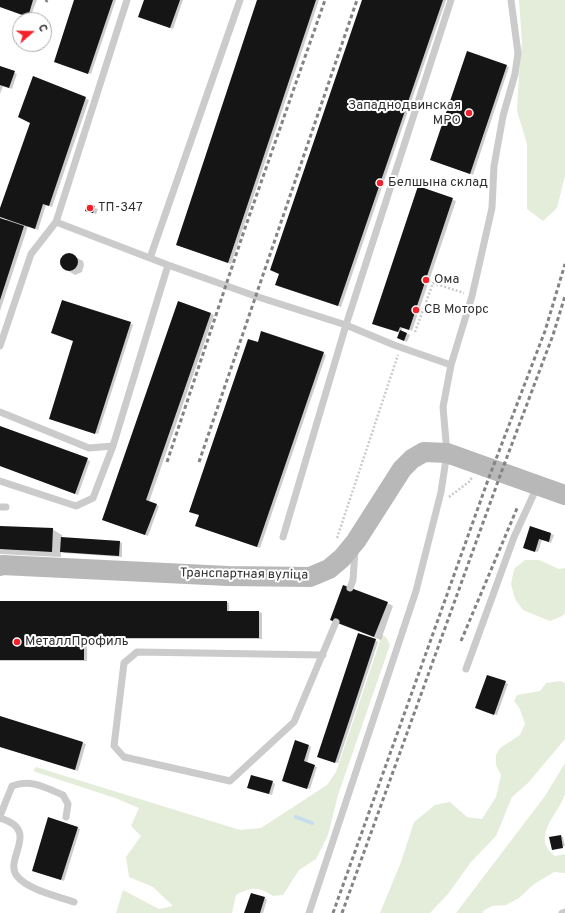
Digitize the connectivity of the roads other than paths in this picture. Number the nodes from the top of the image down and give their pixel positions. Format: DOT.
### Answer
graph roads {
  1 [pos="127,0"];
  2 [pos="240,0"];
  3 [pos="451,0"];
  4 [pos="511,0"];
  5 [pos="56,222"];
  6 [pos="150,258"];
  7 [pos="168,265"];
  8 [pos="346,325"];
  9 [pos="0,346"];
  10 [pos="451,366"];
  11 [pos="0,412"];
  12 [pos="113,446"];
  13 [pos="447,453"];
  14 [pos="0,481"];
  15 [pos="538,485"];
  16 [pos="565,494"];
  17 [pos="283,536"];
  18 [pos="356,541"];
  19 [pos="1,566"];
  20 [pos="350,588"];
  21 [pos="336,622"];
  22 [pos="323,655"];
  23 [pos="466,669"];
  24 [pos="0,817"];
  25 [pos="66,817"];
  26 [pos="74,902"];
  27 [pos="565,912"];
  28 [pos="309,913"];
  29 [pos="562,913"];
  1 -- 5 [label="lane"];
  2 -- 6 [label="lane"];
  3 -- 8 [label="lane"];
  4 -- 10 [label="lane"];
  5 -- 6 [label="lane"];
  5 -- 9 [label="lane"];
  6 -- 7 [label="lane"];
  7 -- 8 [label="lane"];
  7 -- 12 [label="lane"];
  8 -- 10 [label="lane"];
  8 -- 17 [label="lane"];
  10 -- 13 [label="lane"];
  11 -- 12 [label="lane"];
  12 -- 14 [label="lane"];
  13 -- 15 [label="main road, Транспартная вуліца"];
  13 -- 18 [label="main road, Транспартная вуліца"];
  13 -- 28 [label="lane"];
  15 -- 16 [label="main road, Транспартная вуліца"];
  15 -- 23 [label="lane"];
  18 -- 19 [label="main road, Транспартная вуліца"];
  18 -- 20 [label="lane"];
  21 -- 22 [label="lane"];
  22 -- 22 [label="lane"];
  24 -- 25 [label="lane"];
  24 -- 26 [label="lane"];
  27 -- 29 [label="lane"];
}
